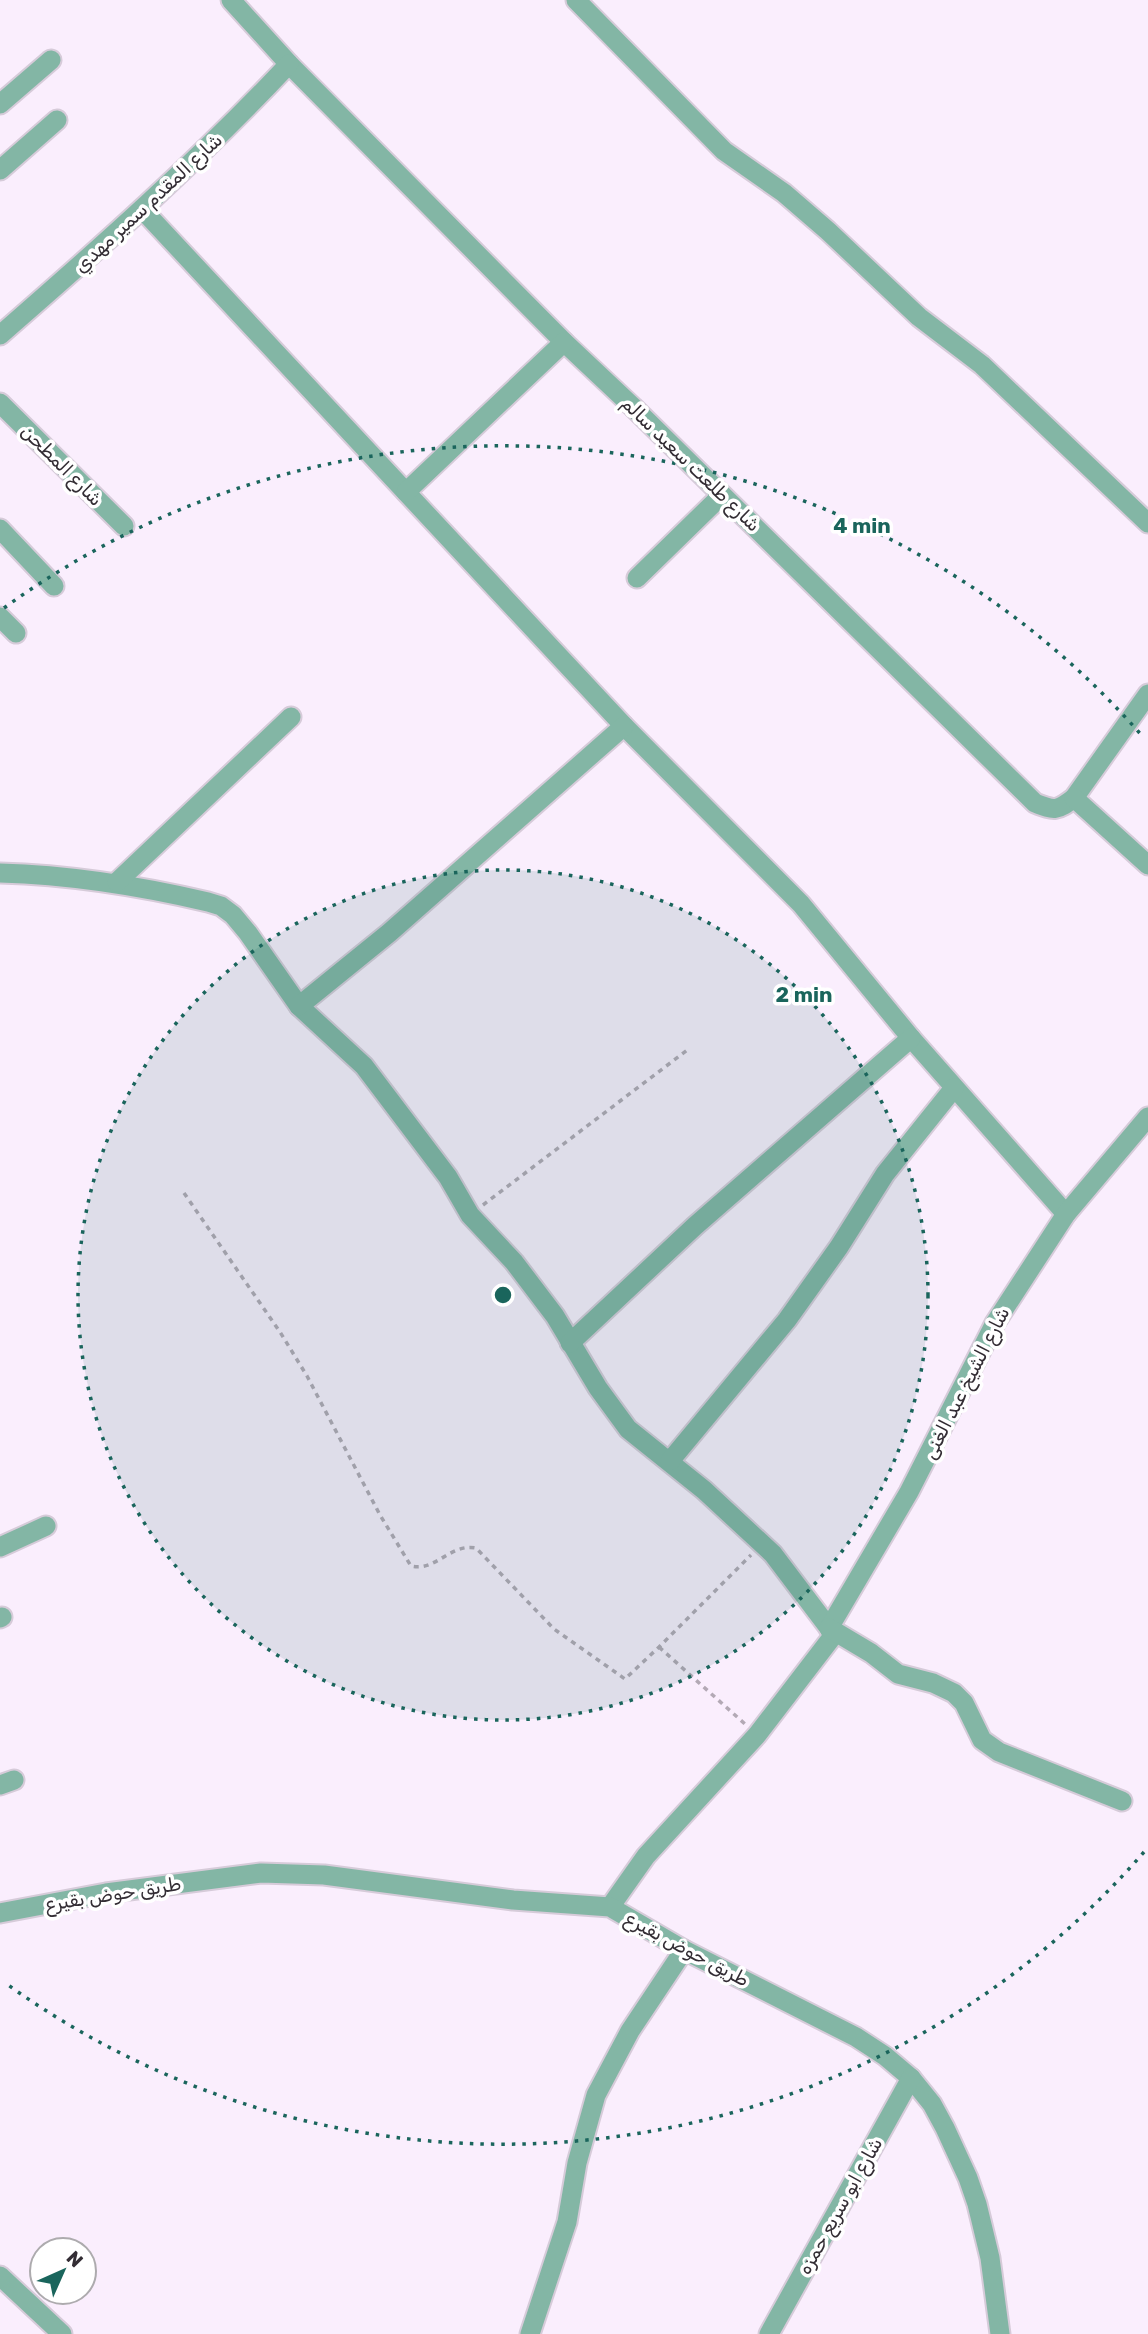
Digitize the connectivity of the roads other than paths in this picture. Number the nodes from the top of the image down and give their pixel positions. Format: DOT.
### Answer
graph roads {
  1 [pos="231,0"];
  2 [pos="576,0"];
  3 [pos="51,60"];
  4 [pos="289,64"];
  5 [pos="0,104"];
  6 [pos="57,120"];
  7 [pos="0,170"];
  8 [pos="142,209"];
  9 [pos="0,335"];
  10 [pos="564,342"];
  11 [pos="0,403"];
  12 [pos="406,492"];
  13 [pos="722,495"];
  14 [pos="1148,523"];
  15 [pos="124,526"];
  16 [pos="0,529"];
  17 [pos="638,578"];
  18 [pos="54,586"];
  19 [pos="0,617"];
  20 [pos="16,633"];
  21 [pos="1148,694"];
  22 [pos="291,717"];
  23 [pos="624,726"];
  24 [pos="1074,798"];
  25 [pos="1148,865"];
  26 [pos="0,873"];
  27 [pos="117,882"];
  28 [pos="299,1006"];
  29 [pos="911,1038"];
  30 [pos="954,1088"];
  31 [pos="1148,1117"];
  32 [pos="1066,1214"];
  33 [pos="570,1343"];
  34 [pos="670,1461"];
  35 [pos="46,1526"];
  36 [pos="0,1547"];
  37 [pos="829,1628"];
  38 [pos="1122,1801"];
  39 [pos="610,1907"];
  40 [pos="0,1913"];
  41 [pos="684,1950"];
  42 [pos="911,2078"];
  43 [pos="0,2276"];
  44 [pos="62,2334"];
  45 [pos="530,2334"];
  46 [pos="769,2334"];
  47 [pos="1000,2334"];
  1 -- 4 [label="street, شارع طلعت سعيد سالم"];
  2 -- 14 [label="street"];
  3 -- 5 [label="street"];
  4 -- 8 [label="street, شارع المقدم سمير مهدي"];
  4 -- 10 [label="street, شارع طلعت سعيد سالم"];
  6 -- 7 [label="street"];
  8 -- 9 [label="street, شارع المقدم سمير مهدي"];
  8 -- 12 [label="street"];
  10 -- 12 [label="street"];
  10 -- 13 [label="street, شارع طلعت سعيد سالم"];
  11 -- 15 [label="street, شارع المطحن"];
  12 -- 23 [label="street"];
  13 -- 17 [label="street"];
  13 -- 24 [label="street, شارع طلعت سعيد سالم"];
  16 -- 18 [label="street"];
  19 -- 20 [label="street"];
  21 -- 24 [label="street"];
  22 -- 27 [label="street"];
  23 -- 28 [label="street"];
  23 -- 29 [label="street"];
  24 -- 25 [label="street"];
  26 -- 27 [label="street"];
  27 -- 28 [label="street"];
  28 -- 33 [label="street"];
  29 -- 30 [label="street"];
  29 -- 33 [label="street"];
  30 -- 32 [label="street"];
  30 -- 34 [label="street"];
  31 -- 32 [label="street, شارع الشيخ عبد الغنى"];
  32 -- 37 [label="street, شارع الشيخ عبد الغنى"];
  33 -- 34 [label="street"];
  34 -- 37 [label="street"];
  35 -- 36 [label="street"];
  37 -- 38 [label="street"];
  37 -- 39 [label="street, شارع الشيخ عبد الغنى"];
  39 -- 40 [label="street, طريق حوض بقيرع"];
  39 -- 41 [label="street, طريق حوض بقيرع"];
  41 -- 42 [label="street, طريق حوض بقيرع"];
  41 -- 45 [label="street"];
  42 -- 46 [label="street, شارع ابو سريع حمزه"];
  42 -- 47 [label="street, طريق حوض بقيرع"];
  43 -- 44 [label="street"];
}
